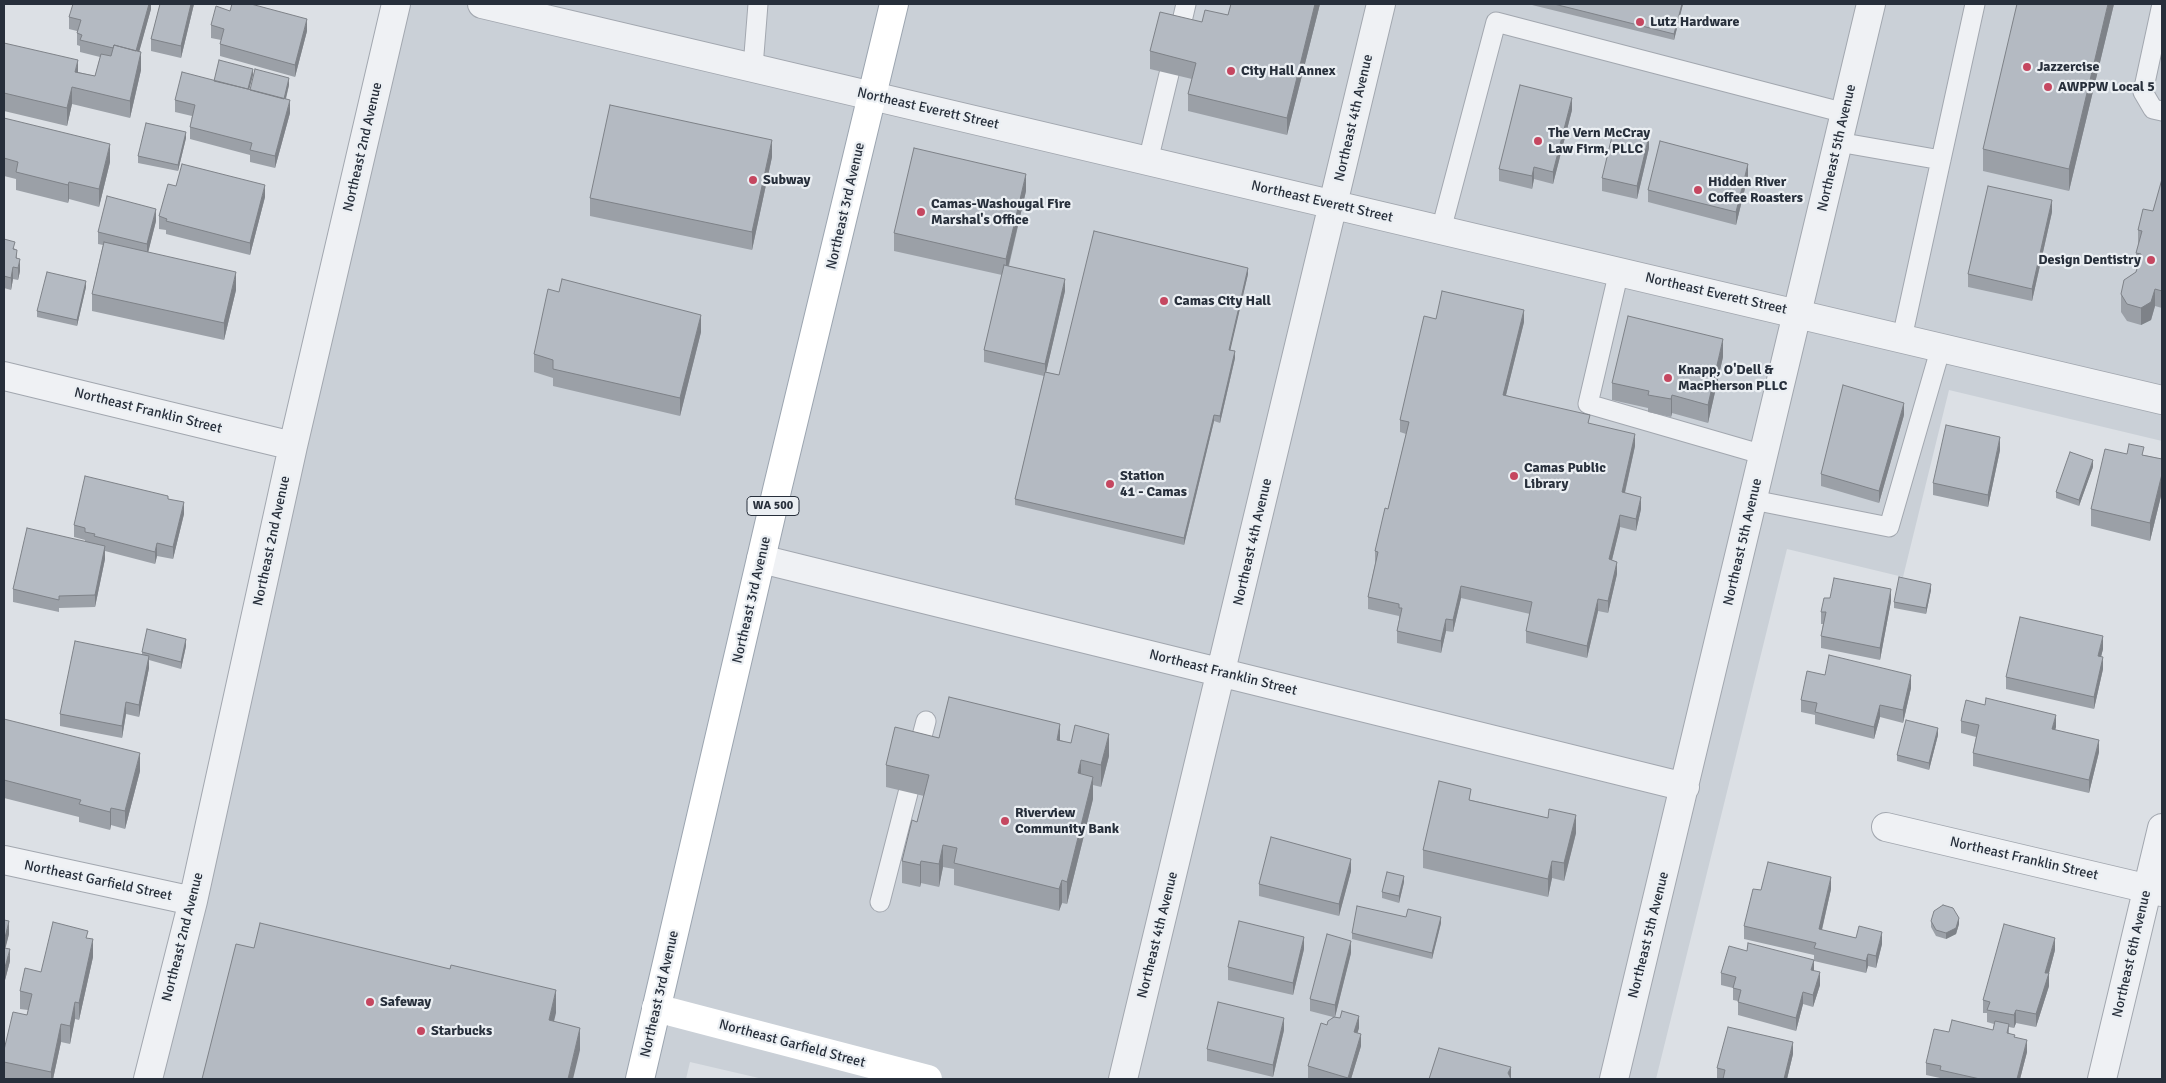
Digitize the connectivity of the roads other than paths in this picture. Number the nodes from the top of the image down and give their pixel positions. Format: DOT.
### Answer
graph roads {
  1 [pos="396,4"];
  2 [pos="482,4"];
  3 [pos="758,4"];
  4 [pos="894,4"];
  5 [pos="1186,4"];
  6 [pos="1381,4"];
  7 [pos="1872,4"];
  8 [pos="1975,4"];
  9 [pos="2162,4"];
  10 [pos="532,10"];
  11 [pos="1179,34"];
  12 [pos="753,67"];
  13 [pos="1169,74"];
  14 [pos="872,96"];
  15 [pos="2162,111"];
  16 [pos="1845,113"];
  17 [pos="1838,142"];
  18 [pos="1941,160"];
  19 [pos="1148,161"];
  20 [pos="1333,204"];
  21 [pos="1441,230"];
  22 [pos="1619,271"];
  23 [pos="1798,314"];
  24 [pos="1902,338"];
  25 [pos="1941,347"];
  26 [pos="4,376"];
  27 [pos="2162,400"];
  28 [pos="293,446"];
  29 [pos="1764,455"];
  30 [pos="1753,500"];
  31 [pos="761,559"];
  32 [pos="1222,673"];
  33 [pos="926,721"];
  34 [pos="917,755"];
  35 [pos="1685,787"];
  36 [pos="908,793"];
  37 [pos="1886,827"];
  38 [pos="2162,828"];
  39 [pos="4,860"];
  40 [pos="2155,890"];
  41 [pos="193,901"];
  42 [pos="880,902"];
  43 [pos="656,1008"];
  44 [pos="148,1079"];
  45 [pos="640,1079"];
  46 [pos="928,1079"];
  47 [pos="1123,1079"];
  48 [pos="1614,1079"];
  49 [pos="2102,1079"];
  1 -- 28 [label="street, Northeast 2nd Avenue"];
  2 -- 10 [label="street, Northeast Everett Street"];
  3 -- 12 [label="lane"];
  4 -- 14 [label="main road, Northeast 3rd Avenue / WA 500"];
  5 -- 11 [label="lane"];
  6 -- 20 [label="street, Northeast 4th Avenue"];
  7 -- 16 [label="street, Northeast 5th Avenue"];
  8 -- 18 [label="lane"];
  9 -- 15 [label="lane"];
  10 -- 12 [label="street, Northeast Everett Street"];
  12 -- 14 [label="street, Northeast Everett Street"];
  13 -- 19 [label="lane"];
  14 -- 19 [label="street, Northeast Everett Street"];
  14 -- 31 [label="main road, Northeast 3rd Avenue / WA 500"];
  16 -- 17 [label="street, Northeast 5th Avenue"];
  16 -- 21 [label="lane"];
  17 -- 18 [label="lane"];
  17 -- 23 [label="street, Northeast 5th Avenue"];
  18 -- 24 [label="lane"];
  19 -- 20 [label="street, Northeast Everett Street"];
  20 -- 21 [label="street, Northeast Everett Street"];
  20 -- 32 [label="street, Northeast 4th Avenue"];
  21 -- 22 [label="street, Northeast Everett Street"];
  22 -- 23 [label="street, Northeast Everett Street"];
  22 -- 29 [label="lane"];
  23 -- 24 [label="street, Northeast Everett Street"];
  23 -- 29 [label="street, Northeast 5th Avenue"];
  24 -- 25 [label="street, Northeast Everett Street"];
  25 -- 27 [label="street, Northeast Everett Street"];
  25 -- 30 [label="lane"];
  26 -- 28 [label="street, Northeast Franklin Street"];
  28 -- 41 [label="street, Northeast 2nd Avenue"];
  29 -- 30 [label="street, Northeast 5th Avenue"];
  30 -- 35 [label="street, Northeast 5th Avenue"];
  31 -- 32 [label="street, Northeast Franklin Street"];
  31 -- 43 [label="main road, Northeast 3rd Avenue / WA 500"];
  32 -- 35 [label="street, Northeast Franklin Street"];
  32 -- 47 [label="street, Northeast 4th Avenue"];
  33 -- 34 [label="lane"];
  35 -- 48 [label="street, Northeast 5th Avenue"];
  36 -- 42 [label="lane"];
  37 -- 40 [label="street, Northeast Franklin Street"];
  38 -- 40 [label="street, Northeast 6th Avenue"];
  39 -- 41 [label="street, Northeast Garfield Street"];
  40 -- 49 [label="street, Northeast 6th Avenue"];
  41 -- 44 [label="street, Northeast 2nd Avenue"];
  43 -- 45 [label="main road, Northeast 3rd Avenue"];
  43 -- 46 [label="main road, Northeast Garfield Street"];
}
